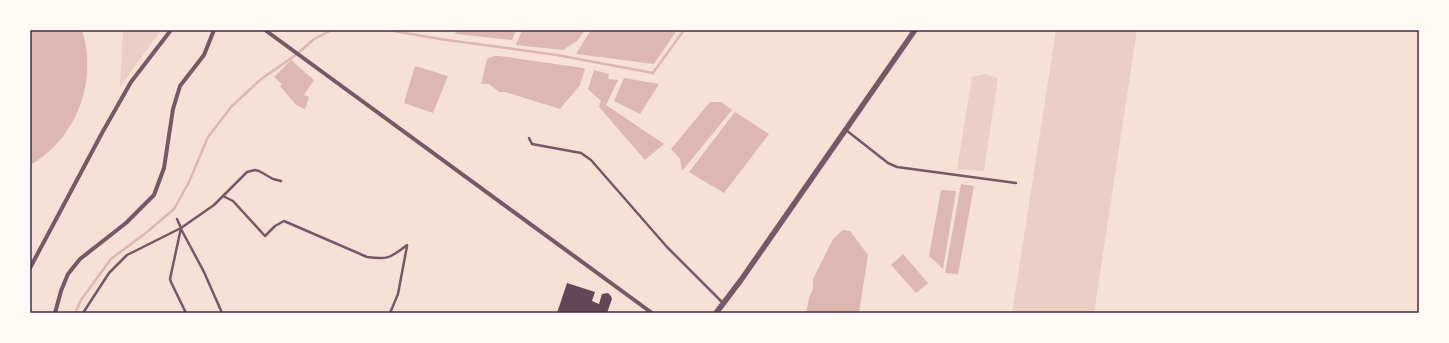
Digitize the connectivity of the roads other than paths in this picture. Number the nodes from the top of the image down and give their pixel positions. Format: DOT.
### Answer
graph roads {
  1 [pos="171,30"];
  2 [pos="214,30"];
  3 [pos="265,30"];
  4 [pos="915,30"];
  5 [pos="845,130"];
  6 [pos="529,138"];
  7 [pos="281,181"];
  8 [pos="1016,183"];
  9 [pos="223,196"];
  10 [pos="177,219"];
  11 [pos="181,228"];
  12 [pos="30,268"];
  13 [pos="723,303"];
  14 [pos="55,313"];
  15 [pos="84,313"];
  16 [pos="186,313"];
  17 [pos="222,313"];
  18 [pos="390,313"];
  19 [pos="652,313"];
  20 [pos="716,313"];
  1 -- 12 [label="street"];
  2 -- 14 [label="street"];
  3 -- 19 [label="street"];
  4 -- 5 [label="street"];
  5 -- 8 [label="lane"];
  5 -- 13 [label="street"];
  6 -- 13 [label="lane"];
  7 -- 9 [label="lane"];
  9 -- 11 [label="lane"];
  9 -- 18 [label="lane"];
  10 -- 11 [label="lane"];
  11 -- 15 [label="lane"];
  11 -- 16 [label="lane"];
  11 -- 17 [label="lane"];
  13 -- 20 [label="street"];
}
